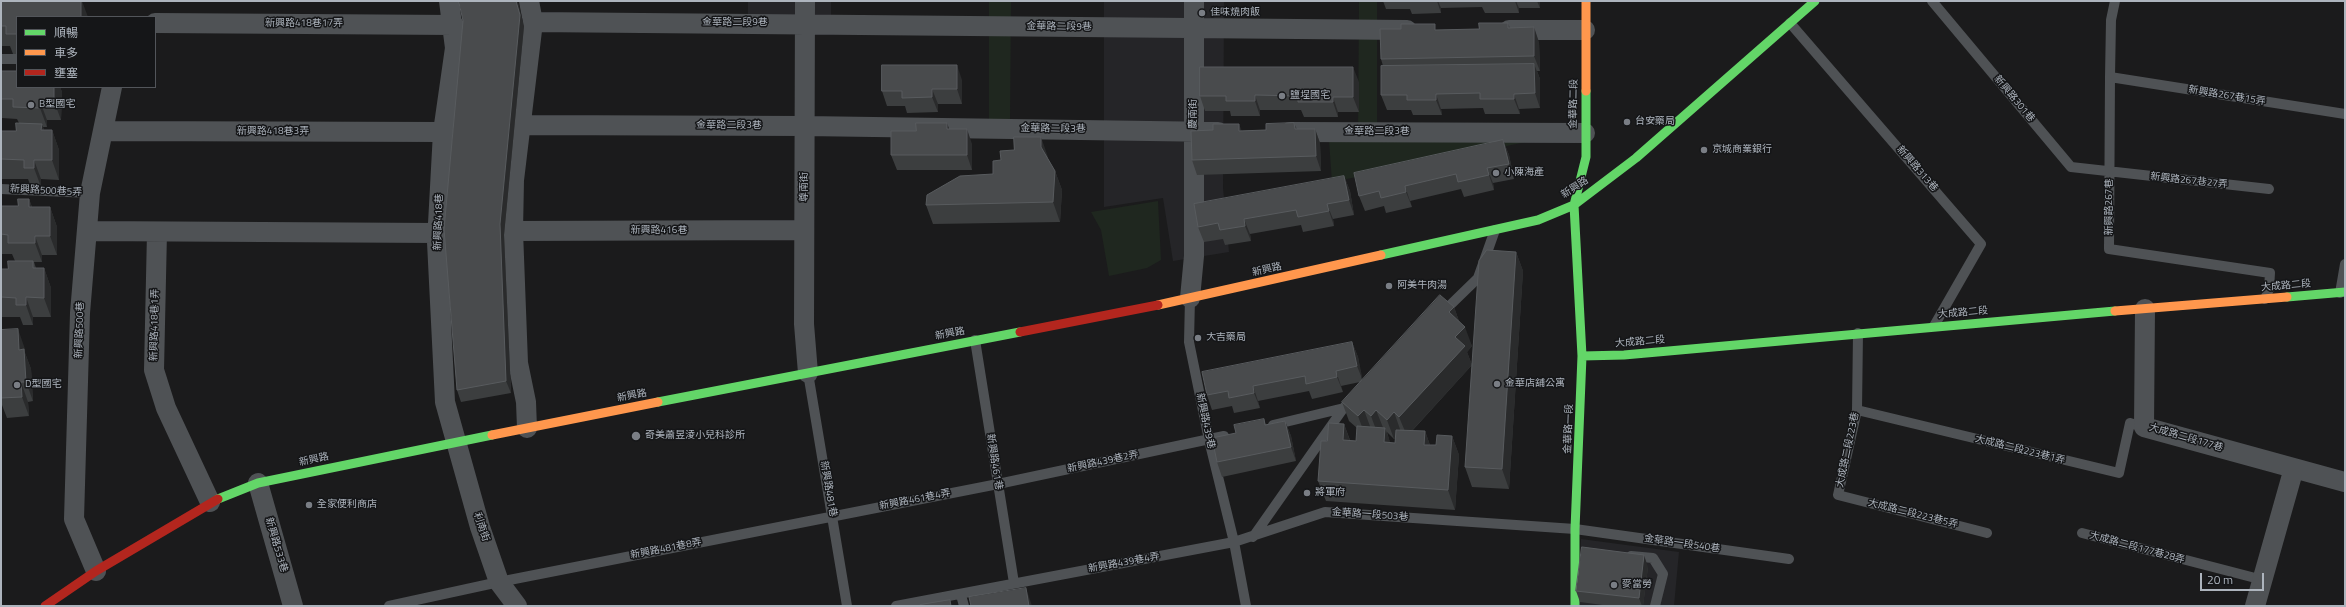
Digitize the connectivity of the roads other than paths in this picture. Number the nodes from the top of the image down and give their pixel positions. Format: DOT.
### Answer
graph roads {
  1 [pos="449,1"];
  2 [pos="529,1"];
  3 [pos="805,1"];
  4 [pos="1194,1"];
  5 [pos="1586,1"];
  6 [pos="1815,1"];
  7 [pos="1932,1"];
  8 [pos="2115,1"];
  9 [pos="533,22"];
  10 [pos="156,23"];
  11 [pos="805,23"];
  12 [pos="1790,23"];
  13 [pos="454,25"];
  14 [pos="1194,30"];
  15 [pos="1426,30"];
  16 [pos="1490,30"];
  17 [pos="1586,30"];
  18 [pos="1,59"];
  19 [pos="16,59"];
  20 [pos="2110,77"];
  21 [pos="112,88"];
  22 [pos="2345,114"];
  23 [pos="522,125"];
  24 [pos="805,126"];
  25 [pos="103,131"];
  26 [pos="443,132"];
  27 [pos="1194,132"];
  28 [pos="1234,132"];
  29 [pos="1274,132"];
  30 [pos="1584,133"];
  31 [pos="2110,173"];
  32 [pos="1,189"];
  33 [pos="2269,189"];
  34 [pos="90,193"];
  35 [pos="1574,205"];
  36 [pos="804,230"];
  37 [pos="1495,230"];
  38 [pos="87,231"];
  39 [pos="513,231"];
  40 [pos="158,232"];
  41 [pos="437,233"];
  42 [pos="2345,264"];
  43 [pos="2343,293"];
  44 [pos="1190,298"];
  45 [pos="2265,299"];
  46 [pos="2145,309"];
  47 [pos="1432,322"];
  48 [pos="1934,326"];
  49 [pos="1858,333"];
  50 [pos="975,340"];
  51 [pos="1582,356"];
  52 [pos="808,373"];
  53 [pos="1355,397"];
  54 [pos="1344,408"];
  55 [pos="1857,410"];
  56 [pos="2144,427"];
  57 [pos="527,428"];
  58 [pos="1261,428"];
  59 [pos="1231,435"];
  60 [pos="1209,440"];
  61 [pos="455,442"];
  62 [pos="2294,468"];
  63 [pos="2345,482"];
  64 [pos="258,483"];
  65 [pos="998,484"];
  66 [pos="1838,496"];
  67 [pos="210,502"];
  68 [pos="833,516"];
  69 [pos="1575,529"];
  70 [pos="1987,533"];
  71 [pos="2082,534"];
  72 [pos="1253,537"];
  73 [pos="1234,542"];
  74 [pos="1622,555"];
  75 [pos="1789,558"];
  76 [pos="96,571"];
  77 [pos="2263,580"];
  78 [pos="499,582"];
  79 [pos="1014,583"];
  80 [pos="961,595"];
  81 [pos="45,606"];
  82 [pos="293,606"];
  83 [pos="389,606"];
  84 [pos="517,606"];
  85 [pos="847,606"];
  86 [pos="896,606"];
  87 [pos="964,606"];
  88 [pos="1246,606"];
  89 [pos="1575,606"];
  90 [pos="1655,606"];
  91 [pos="2255,606"];
  1 -- 13 [label="street, 新興路418巷"];
  2 -- 9 [label="street"];
  3 -- 11 [label="street, 尊南街"];
  4 -- 14 [label="street, 慶南街"];
  5 -- 17 [label="street, 金華路二段"];
  6 -- 12 [label="street, 新興路"];
  7 -- 31 [label="lane, 新興路301巷"];
  8 -- 20 [label="lane, 新興路267巷"];
  9 -- 11 [label="street, 金華路二段9巷"];
  9 -- 23 [label="street"];
  10 -- 13 [label="street, 新興路418巷17弄"];
  11 -- 14 [label="street, 金華路二段9巷"];
  11 -- 24 [label="street, 尊南街"];
  12 -- 35 [label="street, 新興路"];
  12 -- 48 [label="lane, 新興路313巷"];
  13 -- 26 [label="street, 新興路418巷"];
  14 -- 15 [label="street, 金華路二段9巷"];
  14 -- 27 [label="street, 慶南街"];
  16 -- 17 [label="street"];
  17 -- 30 [label="street, 金華路二段"];
  18 -- 19 [label="lane"];
  20 -- 22 [label="lane, 新興路267巷15弄"];
  20 -- 31 [label="lane, 新興路267巷"];
  21 -- 25 [label="street, 新興路500巷"];
  23 -- 24 [label="street, 金華路二段3巷"];
  23 -- 39 [label="street"];
  24 -- 27 [label="street, 金華路二段3巷"];
  24 -- 36 [label="street, 尊南街"];
  25 -- 26 [label="street, 新興路418巷3弄"];
  25 -- 34 [label="street, 新興路500巷"];
  26 -- 41 [label="street, 新興路418巷"];
  27 -- 28 [label="street, 金華路二段3巷"];
  27 -- 44 [label="street, 慶南街"];
  29 -- 30 [label="street, 金華路二段3巷"];
  30 -- 35 [label="street, 金華路二段"];
  31 -- 33 [label="lane, 新興路267巷27弄"];
  31 -- 45 [label="lane, 新興路267巷"];
  32 -- 34 [label="lane, 新興路500巷5弄"];
  34 -- 38 [label="street, 新興路500巷"];
  35 -- 37 [label="street, 新興路"];
  35 -- 51 [label="street, 金華路一段"];
  36 -- 39 [label="street, 新興路416巷"];
  36 -- 52 [label="street, 尊南街"];
  37 -- 44 [label="street, 新興路"];
  37 -- 47 [label="lane"];
  38 -- 40 [label="street"];
  38 -- 76 [label="street, 新興路500巷"];
  39 -- 57 [label="street"];
  40 -- 41 [label="street"];
  40 -- 67 [label="street, 新興路418巷1弄"];
  41 -- 61 [label="street, 新興路418巷"];
  42 -- 43 [label="lane"];
  43 -- 45 [label="street, 大成路二段"];
  44 -- 50 [label="street, 新興路"];
  44 -- 60 [label="lane, 新興路439巷"];
  45 -- 46 [label="street, 大成路二段"];
  46 -- 48 [label="street, 大成路二段"];
  46 -- 56 [label="street, 大成路二段177巷"];
  48 -- 49 [label="street, 大成路二段"];
  49 -- 51 [label="street, 大成路二段"];
  49 -- 55 [label="lane, 大成路二段223巷"];
  50 -- 52 [label="street, 新興路"];
  50 -- 65 [label="lane, 新興路461巷"];
  51 -- 69 [label="street, 金華路一段"];
  52 -- 57 [label="street, 新興路"];
  52 -- 68 [label="lane, 新興路481巷"];
  53 -- 54 [label="lane"];
  54 -- 58 [label="lane"];
  54 -- 72 [label="lane"];
  55 -- 56 [label="lane, 大成路二段223巷1弄"];
  55 -- 66 [label="lane, 大成路二段223巷"];
  56 -- 62 [label="street, 大成路二段177巷"];
  57 -- 61 [label="street, 新興路"];
  59 -- 60 [label="lane, 新興路439巷2弄"];
  60 -- 65 [label="lane, 新興路439巷2弄"];
  60 -- 73 [label="lane, 新興路439巷"];
  61 -- 64 [label="street, 新興路"];
  61 -- 78 [label="street, 利南街"];
  62 -- 63 [label="street, 大成路二段177巷"];
  62 -- 77 [label="street"];
  64 -- 67 [label="street, 新興路"];
  64 -- 82 [label="street, 新興路533巷"];
  65 -- 68 [label="lane, 新興路461巷4弄"];
  65 -- 79 [label="lane, 新興路461巷"];
  66 -- 70 [label="lane, 大成路二段223巷5弄"];
  67 -- 76 [label="street, 新興路"];
  68 -- 78 [label="lane, 新興路481巷8弄"];
  68 -- 85 [label="lane, 新興路481巷"];
  69 -- 72 [label="lane, 金華路一段503巷"];
  69 -- 75 [label="lane, 金華路一段540巷"];
  69 -- 89 [label="street, 金華路一段"];
  71 -- 77 [label="lane, 大成路二段177巷28弄"];
  72 -- 73 [label="lane, 金華路一段503巷"];
  73 -- 79 [label="lane, 新興路439巷4弄"];
  73 -- 88 [label="lane"];
  74 -- 90 [label="lane"];
  76 -- 81 [label="street, 新興路"];
  77 -- 91 [label="street"];
  78 -- 83 [label="lane, 新興路481巷8弄"];
  78 -- 84 [label="street, 利南街"];
  79 -- 80 [label="lane, 新興路439巷4弄"];
  80 -- 86 [label="lane, 新興路439巷4弄"];
  80 -- 87 [label="lane"];
}
